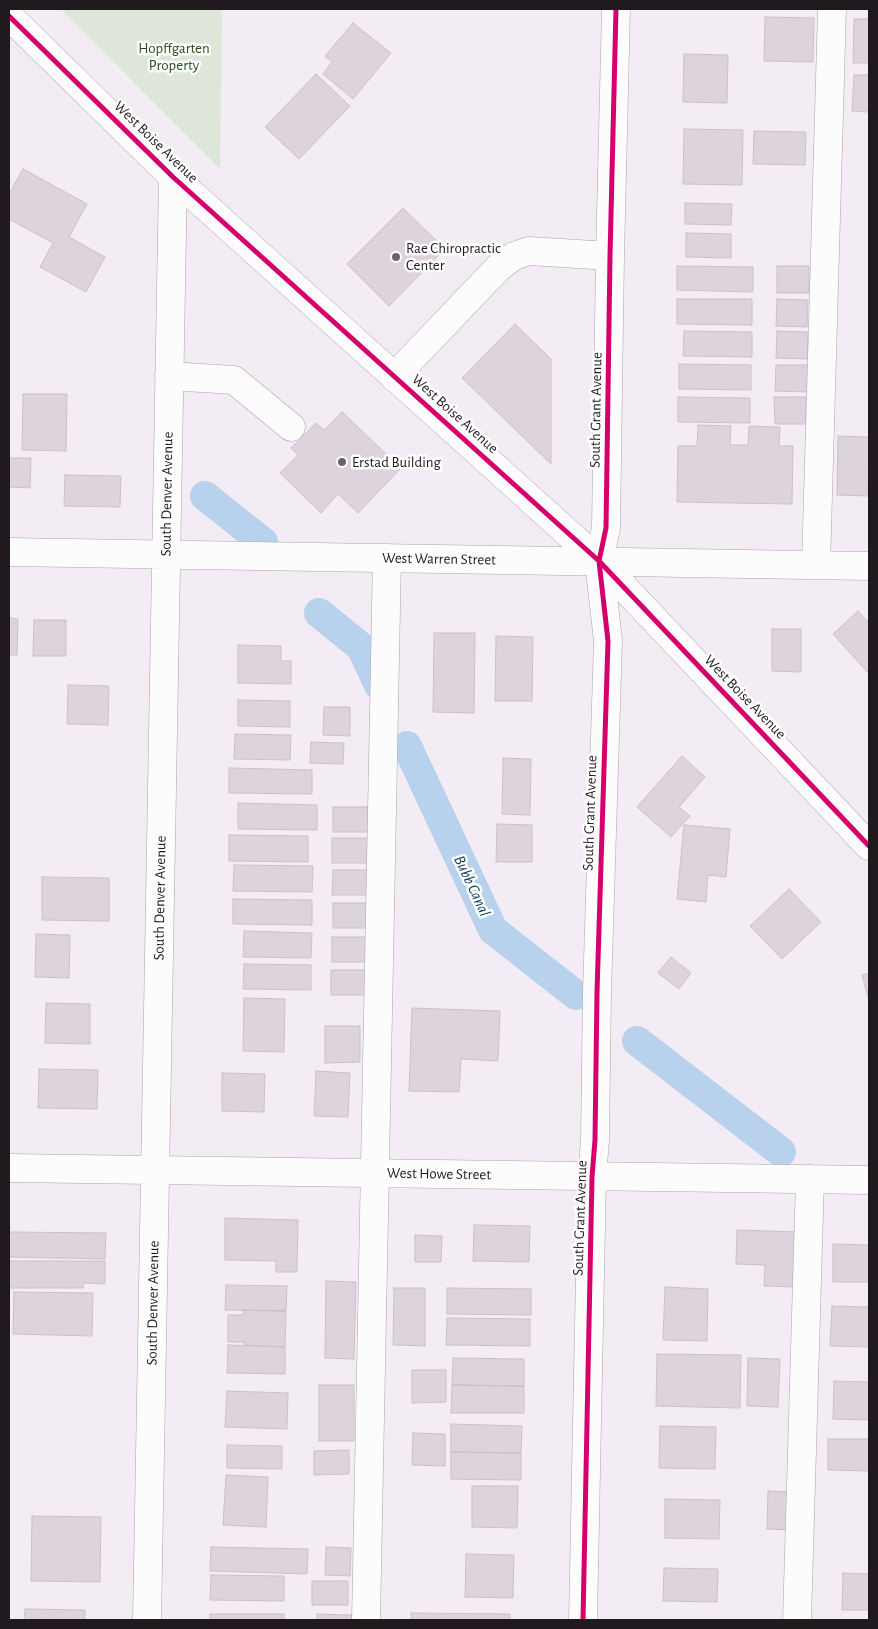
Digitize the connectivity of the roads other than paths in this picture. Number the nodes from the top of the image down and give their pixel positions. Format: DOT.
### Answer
graph roads {
  1 [pos="616,9"];
  2 [pos="832,9"];
  3 [pos="9,16"];
  4 [pos="173,177"];
  5 [pos="610,256"];
  6 [pos="169,376"];
  7 [pos="394,377"];
  8 [pos="291,427"];
  9 [pos="9,552"];
  10 [pos="166,554"];
  11 [pos="387,558"];
  12 [pos="598,561"];
  13 [pos="816,565"];
  14 [pos="869,566"];
  15 [pos="869,846"];
  16 [pos="9,1168"];
  17 [pos="156,1170"];
  18 [pos="375,1173"];
  19 [pos="592,1177"];
  20 [pos="810,1179"];
  21 [pos="869,1180"];
  22 [pos="147,1620"];
  23 [pos="366,1620"];
  24 [pos="582,1620"];
  25 [pos="797,1620"];
  1 -- 5 [label="street, South Grant Avenue"];
  2 -- 13 [label="street"];
  3 -- 4 [label="street, West Boise Avenue"];
  4 -- 6 [label="street, South Denver Avenue"];
  4 -- 7 [label="street, West Boise Avenue"];
  5 -- 7 [label="street"];
  5 -- 12 [label="street, South Grant Avenue"];
  6 -- 8 [label="street"];
  6 -- 10 [label="street, South Denver Avenue"];
  7 -- 12 [label="street, West Boise Avenue"];
  9 -- 10 [label="street, West Warren Street"];
  10 -- 11 [label="street, West Warren Street"];
  10 -- 17 [label="street, South Denver Avenue"];
  11 -- 12 [label="street, West Warren Street"];
  11 -- 18 [label="street"];
  12 -- 13 [label="street, West Warren Street"];
  12 -- 15 [label="street, West Boise Avenue"];
  12 -- 19 [label="street, South Grant Avenue"];
  13 -- 14 [label="street, West Warren Street"];
  16 -- 17 [label="street, West Howe Street"];
  17 -- 18 [label="street, West Howe Street"];
  17 -- 22 [label="street, South Denver Avenue"];
  18 -- 19 [label="street, West Howe Street"];
  18 -- 23 [label="street"];
  19 -- 20 [label="street, West Howe Street"];
  19 -- 24 [label="street, South Grant Avenue"];
  20 -- 21 [label="street, West Howe Street"];
  20 -- 25 [label="street"];
}
